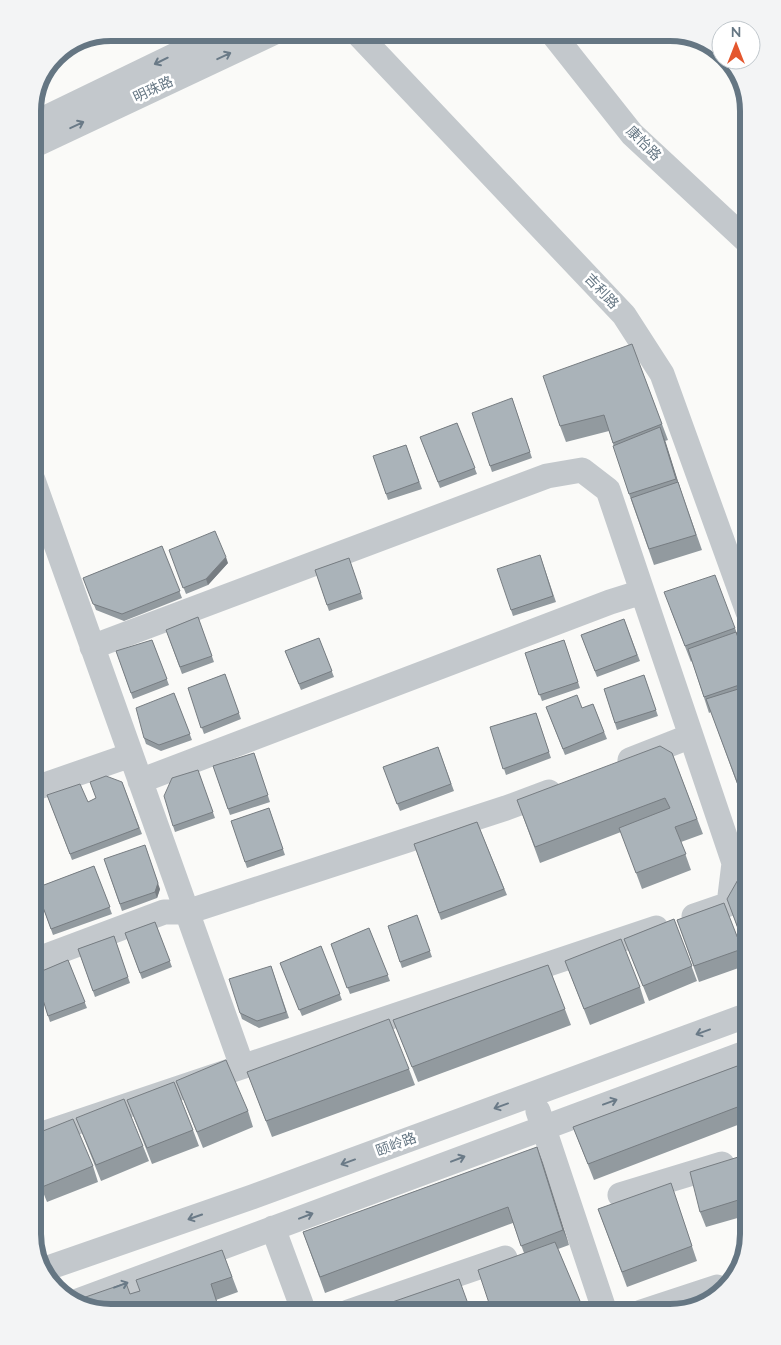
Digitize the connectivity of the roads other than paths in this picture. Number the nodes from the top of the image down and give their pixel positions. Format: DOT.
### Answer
graph roads {
  1 [pos="203,41"];
  2 [pos="254,41"];
  3 [pos="365,41"];
  4 [pos="558,41"];
  5 [pos="41,120"];
  6 [pos="41,142"];
  7 [pos="740,229"];
  8 [pos="41,529"];
  9 [pos="740,590"];
  10 [pos="642,592"];
  11 [pos="92,647"];
  12 [pos="691,736"];
  13 [pos="131,755"];
  14 [pos="608,769"];
  15 [pos="140,781"];
  16 [pos="571,783"];
  17 [pos="41,786"];
  18 [pos="187,912"];
  19 [pos="41,959"];
  20 [pos="740,1018"];
  21 [pos="740,1055"];
  22 [pos="242,1066"];
  23 [pos="534,1094"];
  24 [pos="543,1127"];
  25 [pos="41,1134"];
  26 [pos="739,1159"];
  27 [pos="620,1194"];
  28 [pos="273,1228"];
  29 [pos="505,1258"];
  30 [pos="49,1267"];
  31 [pos="713,1288"];
  32 [pos="84,1298"];
  33 [pos="301,1304"];
  34 [pos="371,1304"];
  35 [pos="602,1304"];
  36 [pos="666,1304"];
  1 -- 5 [label="street, 明珠路, one-way"];
  6 -- 2 [label="street, 明珠路, one-way"];
  3 -- 9 [label="street, 吉利路"];
  4 -- 7 [label="street, 康怡路"];
  8 -- 11 [label="street"];
  10 -- 11 [label="street"];
  10 -- 12 [label="street"];
  10 -- 15 [label="street"];
  11 -- 13 [label="street"];
  12 -- 14 [label="street"];
  12 -- 25 [label="street"];
  13 -- 15 [label="street"];
  13 -- 17 [label="street"];
  15 -- 18 [label="street"];
  16 -- 18 [label="street"];
  18 -- 19 [label="street"];
  18 -- 22 [label="street"];
  20 -- 23 [label="street, 颐岭路, one-way"];
  24 -- 21 [label="street, one-way"];
  23 -- 24 [label="street"];
  23 -- 30 [label="street, 颐岭路, one-way"];
  28 -- 24 [label="street, one-way"];
  24 -- 35 [label="street"];
  26 -- 27 [label="street"];
  32 -- 28 [label="street, one-way"];
  28 -- 33 [label="street"];
  29 -- 34 [label="street"];
  31 -- 36 [label="street"];
}
